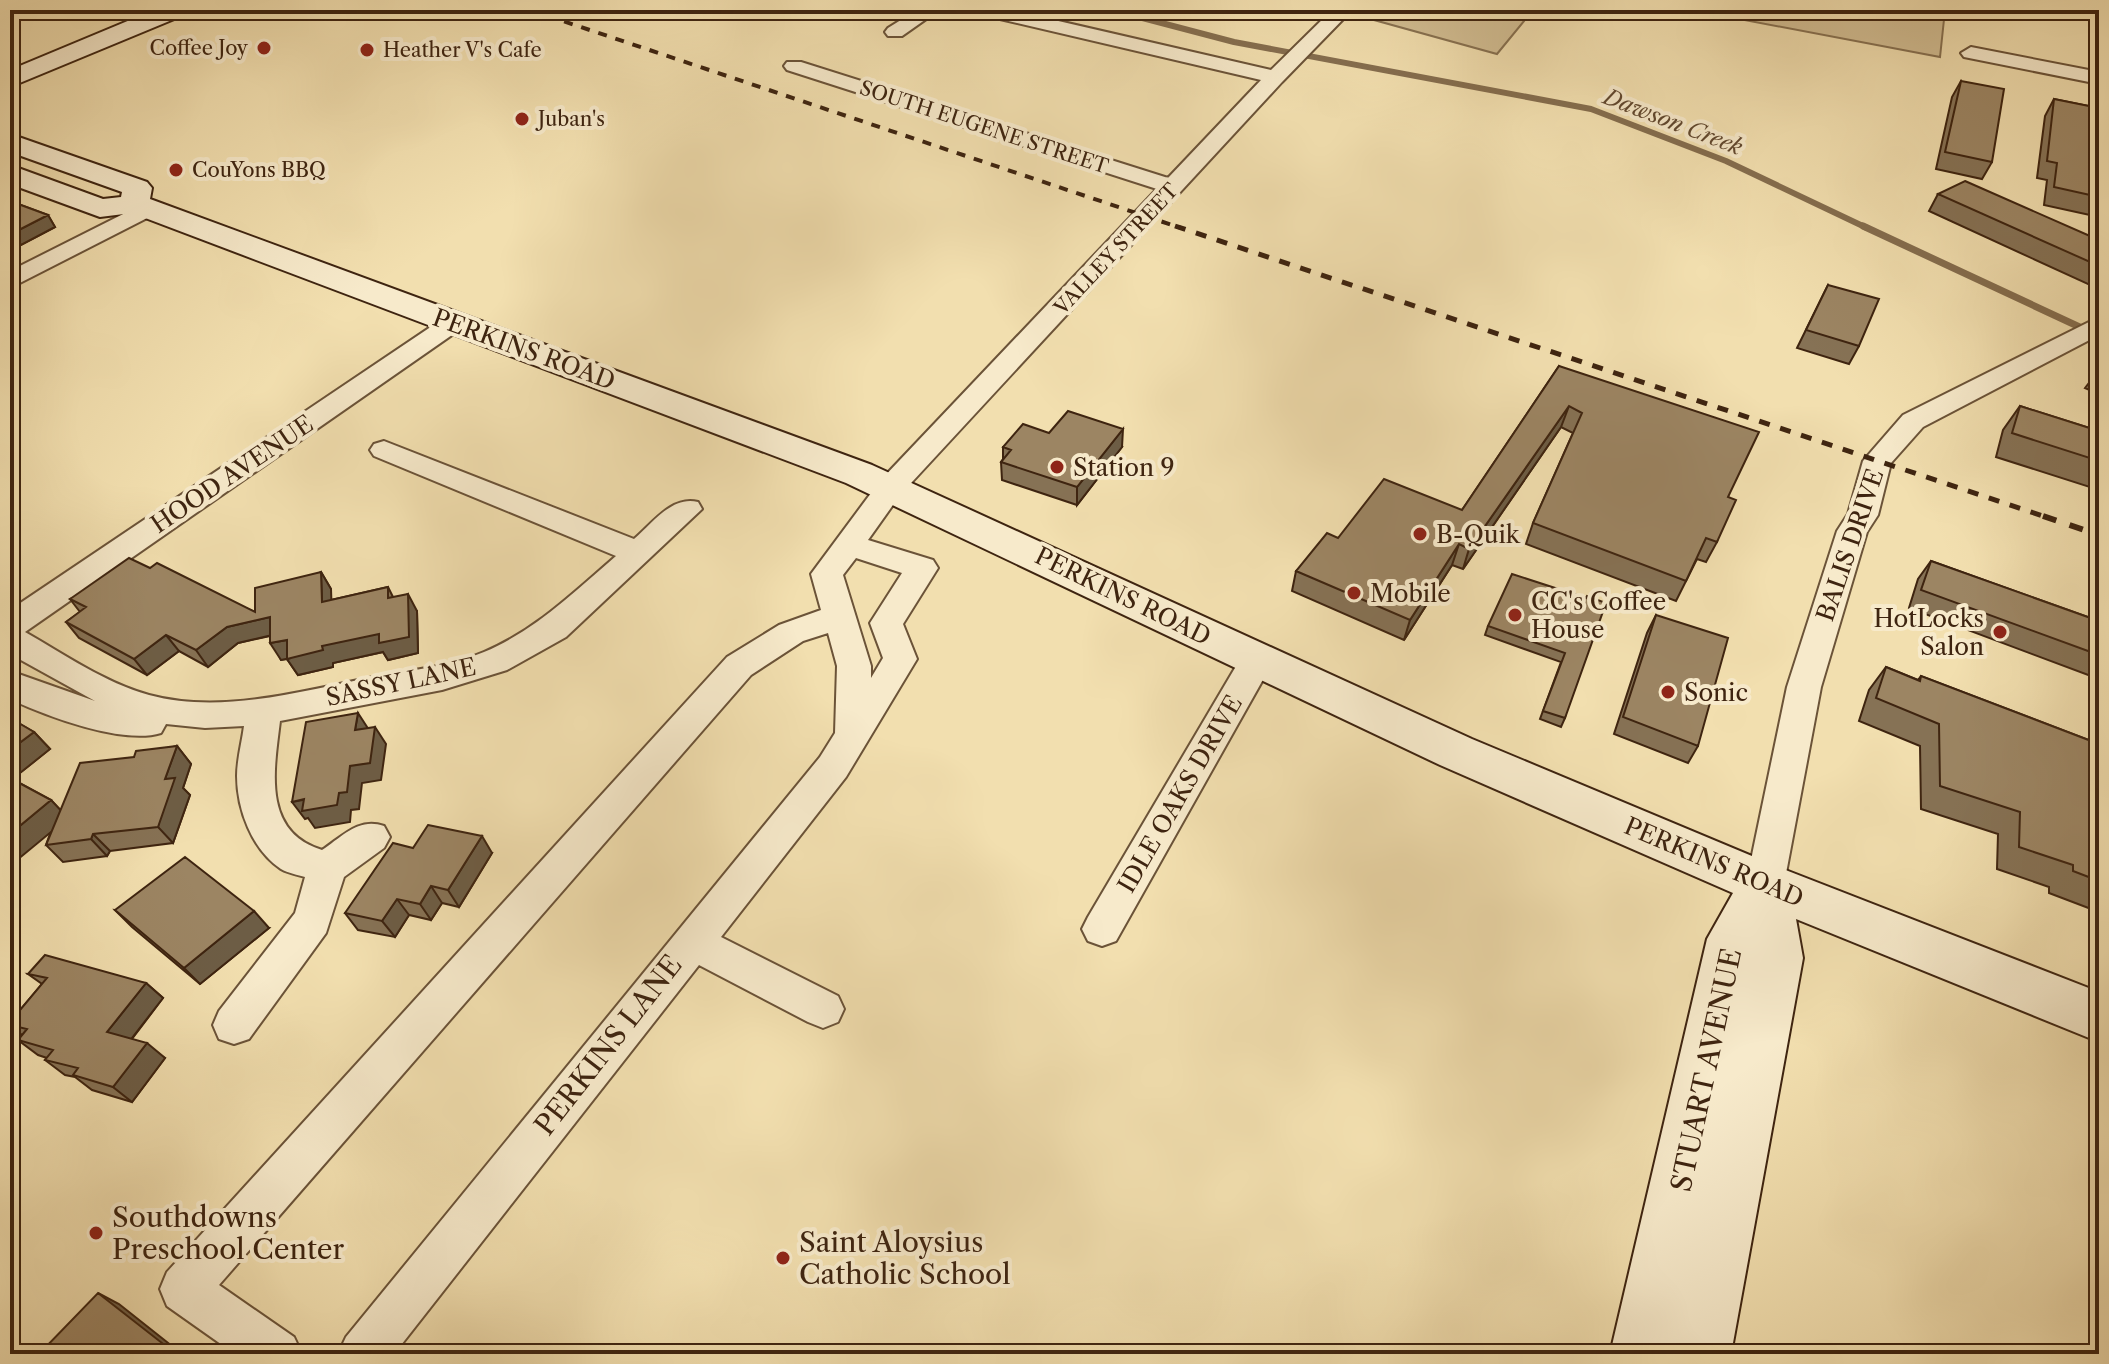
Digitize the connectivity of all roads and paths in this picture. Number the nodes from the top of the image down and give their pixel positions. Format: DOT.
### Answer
graph roads {
  1 [pos="134,10"];
  2 [pos="175,10"];
  3 [pos="930,10"];
  4 [pos="987,10"];
  5 [pos="1343,10"];
  6 [pos="895,32"];
  7 [pos="1971,53"];
  8 [pos="10,61"];
  9 [pos="794,66"];
  10 [pos="1276,76"];
  11 [pos="2099,78"];
  12 [pos="10,79"];
  13 [pos="10,142"];
  14 [pos="10,174"];
  15 [pos="1174,187"];
  16 [pos="141,207"];
  17 [pos="10,281"];
  18 [pos="453,323"];
  19 [pos="2099,325"];
  20 [pos="384,450"];
  21 [pos="890,488"];
  22 [pos="687,509"];
  23 [pos="851,545"];
  24 [pos="636,552"];
  25 [pos="838,617"];
  26 [pos="10,626"];
  27 [pos="10,639"];
  28 [pos="1257,660"];
  29 [pos="10,684"];
  30 [pos="264,711"];
  31 [pos="205,715"];
  32 [pos="853,737"];
  33 [pos="371,837"];
  34 [pos="327,868"];
  35 [pos="1765,884"];
  36 [pos="1102,929"];
  37 [pos="691,941"];
  38 [pos="823,1009"];
  39 [pos="2099,1017"];
  40 [pos="234,1025"];
  41 [pos="1686,1342"];
  42 [pos="277,1354"];
  43 [pos="363,1354"];
  1 -- 8 [label="main road"];
  2 -- 12 [label="main road"];
  3 -- 6 [label="street"];
  4 -- 10 [label="street"];
  5 -- 10 [label="street, VALLEY STREET"];
  7 -- 11 [label="street"];
  9 -- 15 [label="street, SOUTH EUGENE STREET"];
  10 -- 15 [label="street, VALLEY STREET"];
  13 -- 16 [label="main road, PERKINS ROAD"];
  14 -- 16 [label="main road, PERKINS ROAD"];
  15 -- 21 [label="street, VALLEY STREET"];
  16 -- 17 [label="street"];
  16 -- 18 [label="main road, PERKINS ROAD"];
  18 -- 21 [label="main road, PERKINS ROAD"];
  18 -- 26 [label="street, HOOD AVENUE"];
  19 -- 35 [label="street, BALIS DRIVE"];
  20 -- 24 [label="street"];
  21 -- 23 [label="street, VALLEY STREET"];
  21 -- 28 [label="main road, PERKINS ROAD"];
  22 -- 24 [label="street, SASSY LANE"];
  23 -- 25 [label="street, VALLEY STREET"];
  23 -- 32 [label="street, PERKINS LANE"];
  24 -- 30 [label="street, SASSY LANE"];
  25 -- 32 [label="street"];
  25 -- 42 [label="street"];
  27 -- 31 [label="street, SASSY LANE"];
  28 -- 35 [label="main road, PERKINS ROAD"];
  28 -- 36 [label="street, IDLE OAKS DRIVE"];
  29 -- 31 [label="street, SASSY LANE"];
  30 -- 31 [label="street, SASSY LANE"];
  30 -- 34 [label="street"];
  32 -- 37 [label="street, PERKINS LANE"];
  33 -- 34 [label="street"];
  34 -- 40 [label="street"];
  35 -- 39 [label="main road, PERKINS ROAD"];
  35 -- 41 [label="main road, STUART AVENUE"];
  37 -- 38 [label="street"];
  37 -- 43 [label="street, PERKINS LANE"];
}
